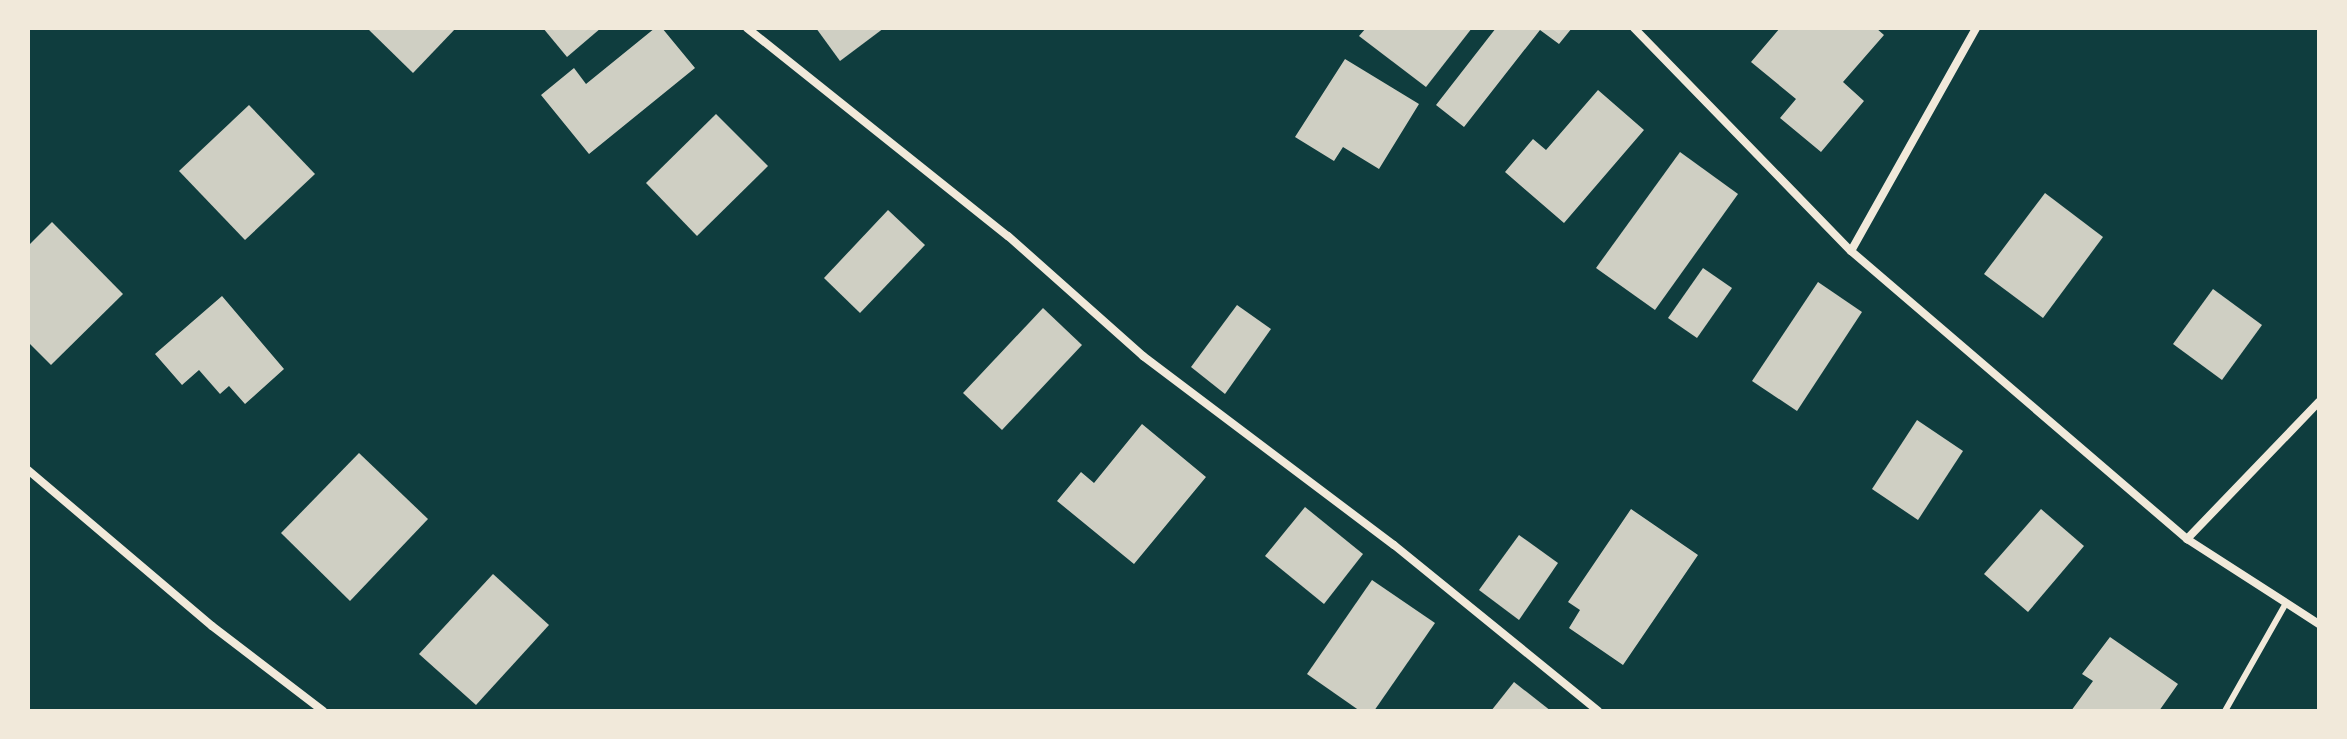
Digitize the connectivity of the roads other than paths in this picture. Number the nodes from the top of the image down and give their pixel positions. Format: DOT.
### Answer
graph roads {
  1 [pos="747,28"];
  2 [pos="1634,28"];
  3 [pos="1976,28"];
  4 [pos="1851,251"];
  5 [pos="2319,402"];
  6 [pos="28,470"];
  7 [pos="2187,539"];
  8 [pos="2285,605"];
  9 [pos="2319,624"];
  10 [pos="323,711"];
  11 [pos="1598,711"];
  12 [pos="2225,711"];
  1 -- 11 [label="street"];
  2 -- 4 [label="street"];
  3 -- 4 [label="street"];
  4 -- 7 [label="street"];
  5 -- 7 [label="street"];
  6 -- 10 [label="street"];
  7 -- 8 [label="street"];
  8 -- 9 [label="street"];
  8 -- 12 [label="lane"];
}
